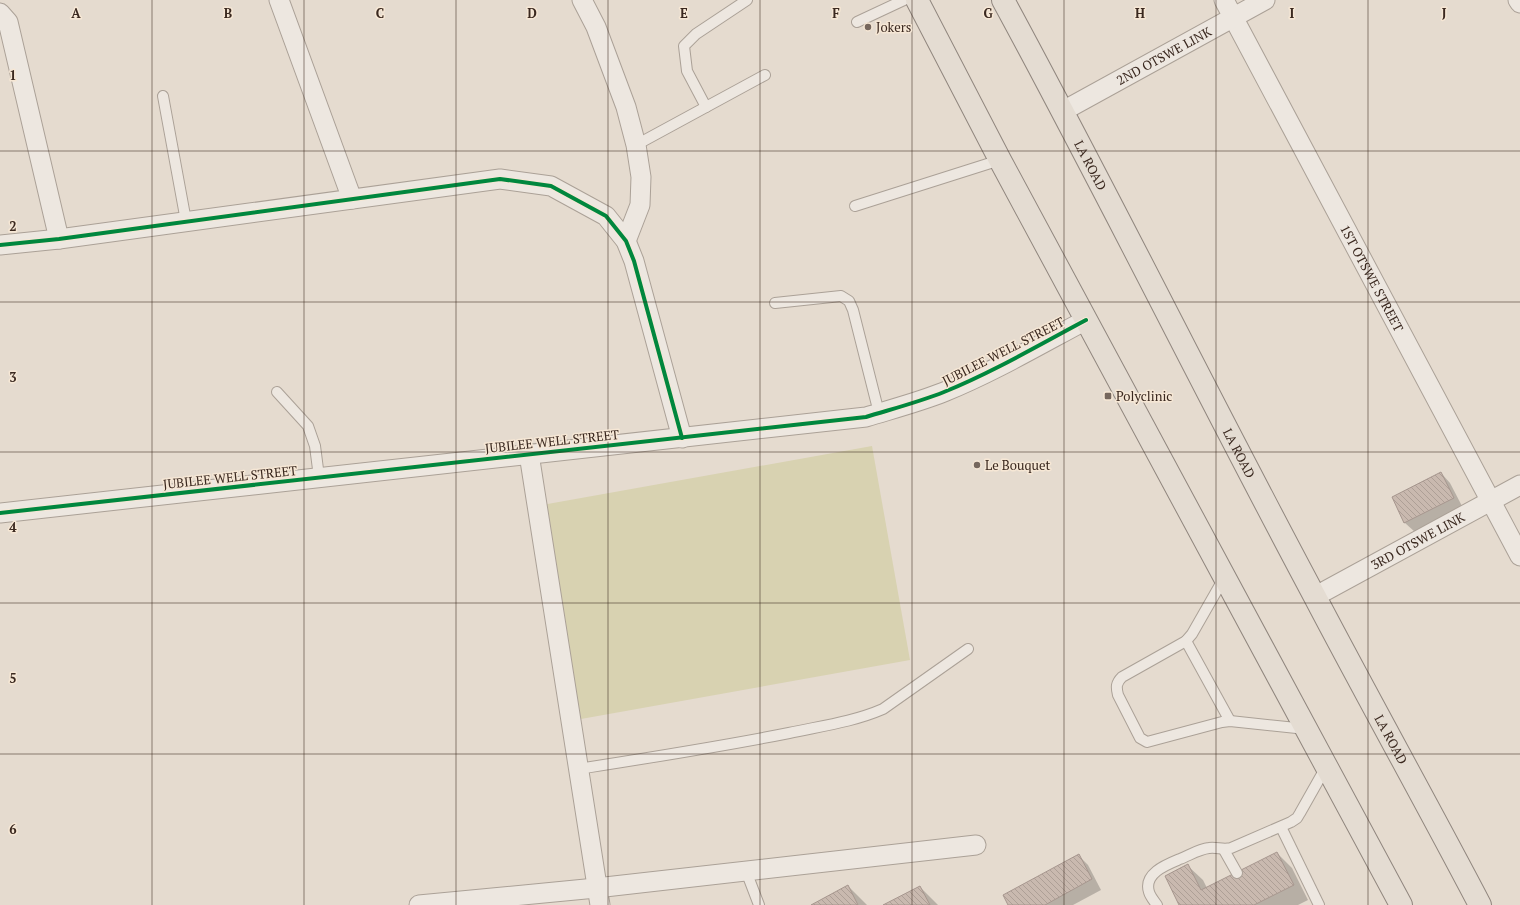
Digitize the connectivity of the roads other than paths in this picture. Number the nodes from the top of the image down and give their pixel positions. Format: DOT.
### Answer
graph roads {
  1 [pos="279,0"];
  2 [pos="582,0"];
  3 [pos="747,0"];
  4 [pos="904,0"];
  5 [pos="917,0"];
  6 [pos="1003,0"];
  7 [pos="1224,0"];
  8 [pos="1265,0"];
  9 [pos="1518,0"];
  10 [pos="1520,3"];
  11 [pos="0,13"];
  12 [pos="1234,17"];
  13 [pos="857,22"];
  14 [pos="765,75"];
  15 [pos="163,96"];
  16 [pos="706,107"];
  17 [pos="1063,111"];
  18 [pos="636,145"];
  19 [pos="1000,160"];
  20 [pos="352,199"];
  21 [pos="855,206"];
  22 [pos="186,221"];
  23 [pos="58,239"];
  24 [pos="626,241"];
  25 [pos="0,244"];
  26 [pos="775,303"];
  27 [pos="1086,320"];
  28 [pos="277,392"];
  29 [pos="879,413"];
  30 [pos="682,438"];
  31 [pos="529,454"];
  32 [pos="319,477"];
  33 [pos="1520,485"];
  34 [pos="1490,501"];
  35 [pos="0,513"];
  36 [pos="1520,556"];
  37 [pos="1224,578"];
  38 [pos="1314,597"];
  39 [pos="1186,641"];
  40 [pos="968,648"];
  41 [pos="1230,721"];
  42 [pos="1306,729"];
  43 [pos="1326,767"];
  44 [pos="578,769"];
  45 [pos="1281,827"];
  46 [pos="976,845"];
  47 [pos="1224,850"];
  48 [pos="746,871"];
  49 [pos="1236,873"];
  50 [pos="598,896"];
  51 [pos="419,905"];
  52 [pos="759,905"];
  53 [pos="1157,905"];
  54 [pos="1319,905"];
  55 [pos="1401,905"];
  56 [pos="1480,905"];
  1 -- 20 [label="street"];
  2 -- 18 [label="street"];
  3 -- 16 [label="lane"];
  4 -- 13 [label="lane"];
  5 -- 19 [label="main road"];
  6 -- 17 [label="main road, LA ROAD"];
  7 -- 12 [label="street, 1ST OTSWE STREET"];
  8 -- 12 [label="street, 2ND OTSWE LINK"];
  9 -- 10 [label="street"];
  11 -- 23 [label="street"];
  12 -- 17 [label="street, 2ND OTSWE LINK"];
  12 -- 34 [label="street, 1ST OTSWE STREET"];
  14 -- 16 [label="lane"];
  15 -- 22 [label="lane"];
  16 -- 18 [label="lane"];
  17 -- 38 [label="main road, LA ROAD"];
  18 -- 24 [label="street"];
  19 -- 21 [label="lane"];
  19 -- 27 [label="main road"];
  20 -- 22 [label="street"];
  20 -- 24 [label="street"];
  22 -- 23 [label="street"];
  23 -- 25 [label="street"];
  24 -- 30 [label="street"];
  26 -- 29 [label="lane"];
  27 -- 29 [label="street, JUBILEE WELL STREET"];
  27 -- 37 [label="main road"];
  28 -- 32 [label="lane"];
  29 -- 30 [label="street, JUBILEE WELL STREET"];
  30 -- 31 [label="street, JUBILEE WELL STREET"];
  31 -- 32 [label="street, JUBILEE WELL STREET"];
  31 -- 44 [label="street"];
  32 -- 35 [label="street, JUBILEE WELL STREET"];
  33 -- 34 [label="street, 3RD OTSWE LINK"];
  34 -- 36 [label="street, 1ST OTSWE STREET"];
  34 -- 38 [label="street, 3RD OTSWE LINK"];
  37 -- 39 [label="lane"];
  37 -- 42 [label="main road"];
  38 -- 56 [label="main road, LA ROAD"];
  39 -- 41 [label="lane"];
  39 -- 41 [label="lane"];
  40 -- 44 [label="lane"];
  41 -- 42 [label="lane"];
  42 -- 43 [label="main road"];
  43 -- 45 [label="lane"];
  43 -- 55 [label="main road"];
  44 -- 50 [label="street"];
  45 -- 47 [label="lane"];
  45 -- 54 [label="lane"];
  46 -- 48 [label="street"];
  47 -- 49 [label="lane"];
  47 -- 53 [label="lane"];
  48 -- 50 [label="street"];
  48 -- 52 [label="lane"];
  50 -- 51 [label="street"];
}
